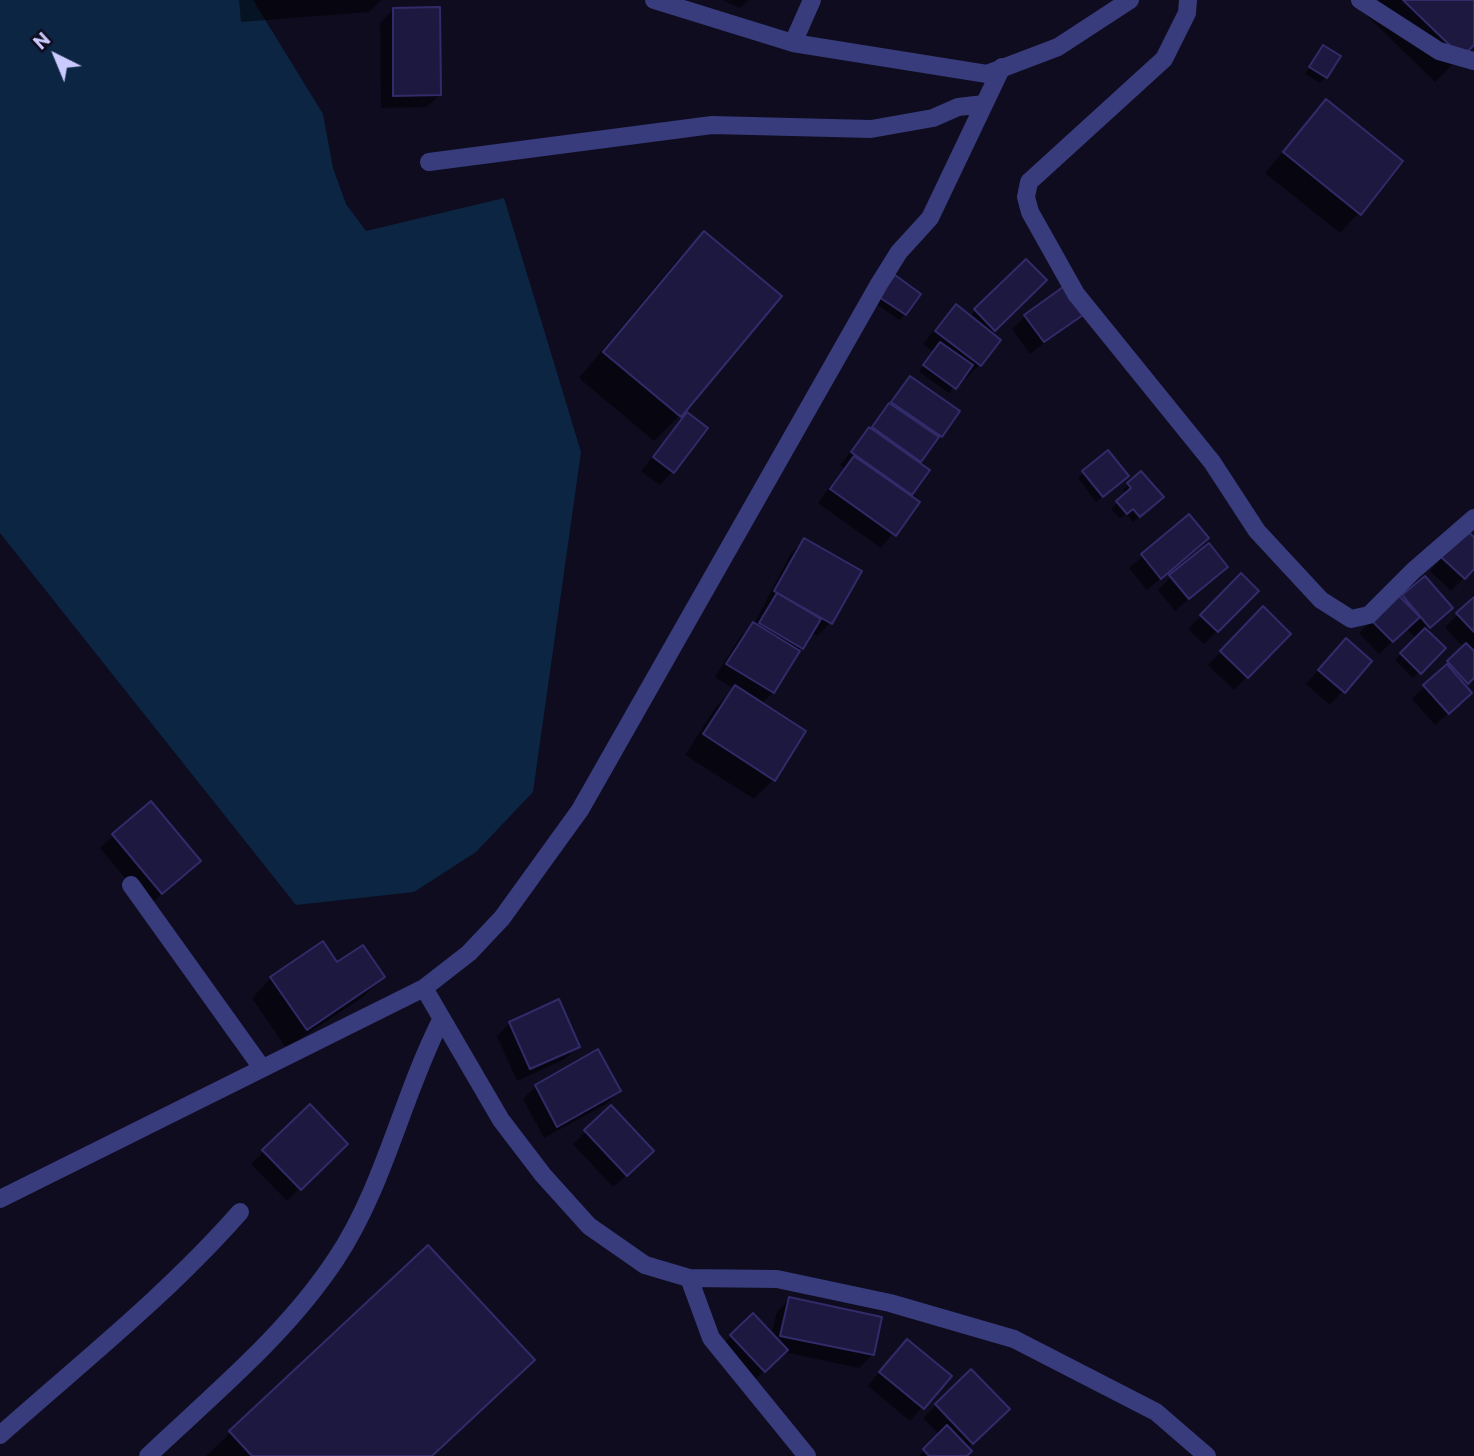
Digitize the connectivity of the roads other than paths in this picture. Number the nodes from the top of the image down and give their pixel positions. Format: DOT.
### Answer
graph roads {
  1 [pos="654,0"];
  2 [pos="812,0"];
  3 [pos="1130,0"];
  4 [pos="1188,0"];
  5 [pos="1360,0"];
  6 [pos="793,43"];
  7 [pos="1474,61"];
  8 [pos="1002,67"];
  9 [pos="984,104"];
  10 [pos="429,162"];
  11 [pos="1474,517"];
  12 [pos="131,885"];
  13 [pos="424,988"];
  14 [pos="441,1020"];
  15 [pos="262,1068"];
  16 [pos="0,1199"];
  17 [pos="240,1212"];
  18 [pos="689,1278"];
  19 [pos="0,1435"];
  20 [pos="148,1456"];
  21 [pos="807,1456"];
  22 [pos="1207,1456"];
  1 -- 6 [label="street"];
  2 -- 6 [label="street"];
  3 -- 8 [label="street"];
  4 -- 11 [label="street"];
  5 -- 7 [label="street"];
  6 -- 8 [label="street"];
  8 -- 9 [label="street"];
  9 -- 10 [label="street"];
  9 -- 13 [label="street"];
  12 -- 15 [label="street"];
  13 -- 14 [label="street"];
  13 -- 15 [label="street"];
  14 -- 18 [label="street"];
  14 -- 20 [label="street"];
  15 -- 16 [label="street"];
  17 -- 19 [label="street"];
  18 -- 21 [label="street"];
  18 -- 22 [label="street"];
}
